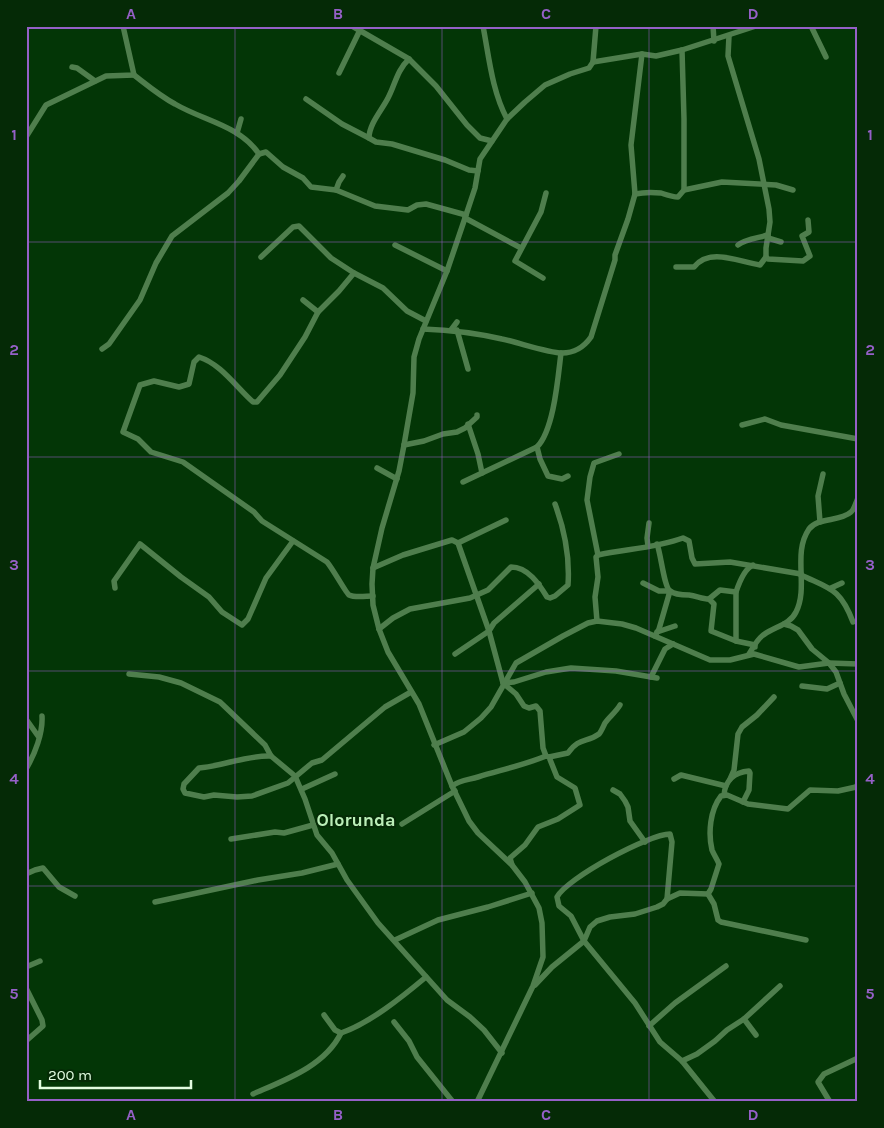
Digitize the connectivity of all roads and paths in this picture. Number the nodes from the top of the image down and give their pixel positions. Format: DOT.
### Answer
graph roads {
  1 [pos="123,26"];
  2 [pos="352,26"];
  3 [pos="483,26"];
  4 [pos="596,26"];
  5 [pos="713,26"];
  6 [pos="756,26"];
  7 [pos="811,26"];
  8 [pos="360,30"];
  9 [pos="729,36"];
  10 [pos="714,41"];
  11 [pos="682,50"];
  12 [pos="642,54"];
  13 [pos="826,57"];
  14 [pos="409,59"];
  15 [pos="593,62"];
  16 [pos="72,67"];
  17 [pos="340,73"];
  18 [pos="134,75"];
  19 [pos="95,81"];
  20 [pos="306,98"];
  21 [pos="241,119"];
  22 [pos="507,119"];
  23 [pos="237,133"];
  24 [pos="26,137"];
  25 [pos="369,138"];
  26 [pos="492,141"];
  27 [pos="259,154"];
  28 [pos="478,170"];
  29 [pos="344,176"];
  30 [pos="764,185"];
  31 [pos="336,190"];
  32 [pos="684,190"];
  33 [pos="793,190"];
  34 [pos="546,193"];
  35 [pos="635,194"];
  36 [pos="465,217"];
  37 [pos="808,220"];
  38 [pos="768,237"];
  39 [pos="782,242"];
  40 [pos="395,245"];
  41 [pos="738,245"];
  42 [pos="521,248"];
  43 [pos="261,257"];
  44 [pos="766,257"];
  45 [pos="676,266"];
  46 [pos="447,271"];
  47 [pos="354,273"];
  48 [pos="543,278"];
  49 [pos="303,300"];
  50 [pos="318,312"];
  51 [pos="426,322"];
  52 [pos="457,322"];
  53 [pos="423,330"];
  54 [pos="454,330"];
  55 [pos="102,349"];
  56 [pos="561,353"];
  57 [pos="468,369"];
  58 [pos="477,415"];
  59 [pos="468,424"];
  60 [pos="742,425"];
  61 [pos="858,439"];
  62 [pos="404,445"];
  63 [pos="538,447"];
  64 [pos="619,454"];
  65 [pos="377,468"];
  66 [pos="482,473"];
  67 [pos="823,474"];
  68 [pos="568,476"];
  69 [pos="397,479"];
  70 [pos="463,482"];
  71 [pos="858,498"];
  72 [pos="555,504"];
  73 [pos="506,520"];
  74 [pos="820,522"];
  75 [pos="649,524"];
  76 [pos="293,541"];
  77 [pos="458,543"];
  78 [pos="657,544"];
  79 [pos="648,546"];
  80 [pos="598,555"];
  81 [pos="753,565"];
  82 [pos="373,568"];
  83 [pos="801,574"];
  84 [pos="643,583"];
  85 [pos="842,583"];
  86 [pos="539,584"];
  87 [pos="115,588"];
  88 [pos="831,588"];
  89 [pos="670,591"];
  90 [pos="736,592"];
  91 [pos="476,595"];
  92 [pos="373,596"];
  93 [pos="709,599"];
  94 [pos="597,621"];
  95 [pos="853,622"];
  96 [pos="784,624"];
  97 [pos="675,626"];
  98 [pos="379,629"];
  99 [pos="489,631"];
  100 [pos="656,634"];
  101 [pos="736,641"];
  102 [pos="673,644"];
  103 [pos="755,645"];
  104 [pos="455,654"];
  105 [pos="749,654"];
  106 [pos="758,655"];
  107 [pos="830,663"];
  108 [pos="858,664"];
  109 [pos="128,674"];
  110 [pos="840,682"];
  111 [pos="503,683"];
  112 [pos="802,686"];
  113 [pos="411,692"];
  114 [pos="774,697"];
  115 [pos="620,705"];
  116 [pos="42,716"];
  117 [pos="26,719"];
  118 [pos="858,721"];
  119 [pos="38,736"];
  120 [pos="434,745"];
  121 [pos="271,756"];
  122 [pos="548,757"];
  123 [pos="26,769"];
  124 [pos="335,774"];
  125 [pos="295,776"];
  126 [pos="674,779"];
  127 [pos="730,779"];
  128 [pos="858,784"];
  129 [pos="726,786"];
  130 [pos="302,788"];
  131 [pos="453,788"];
  132 [pos="613,790"];
  133 [pos="724,795"];
  134 [pos="743,802"];
  135 [pos="402,824"];
  136 [pos="313,825"];
  137 [pos="231,839"];
  138 [pos="645,842"];
  139 [pos="338,864"];
  140 [pos="512,865"];
  141 [pos="26,874"];
  142 [pos="532,893"];
  143 [pos="708,894"];
  144 [pos="75,896"];
  145 [pos="667,899"];
  146 [pos="155,902"];
  147 [pos="394,940"];
  148 [pos="806,940"];
  149 [pos="584,941"];
  150 [pos="40,961"];
  151 [pos="726,966"];
  152 [pos="26,967"];
  153 [pos="426,977"];
  154 [pos="533,986"];
  155 [pos="780,986"];
  156 [pos="26,988"];
  157 [pos="324,1016"];
  158 [pos="744,1020"];
  159 [pos="394,1022"];
  160 [pos="649,1026"];
  161 [pos="341,1033"];
  162 [pos="756,1035"];
  163 [pos="26,1041"];
  164 [pos="502,1052"];
  165 [pos="858,1059"];
  166 [pos="682,1061"];
  167 [pos="253,1094"];
  168 [pos="453,1102"];
  169 [pos="477,1102"];
  170 [pos="715,1102"];
  171 [pos="830,1102"];
  1 -- 18 [label="street"];
  2 -- 8 [label="street"];
  3 -- 22 [label="street"];
  4 -- 15 [label="street"];
  5 -- 10 [label="street"];
  6 -- 9 [label="street"];
  7 -- 13 [label="street"];
  8 -- 14 [label="street"];
  8 -- 17 [label="street"];
  9 -- 10 [label="street"];
  9 -- 30 [label="street"];
  10 -- 11 [label="street"];
  11 -- 12 [label="street"];
  11 -- 32 [label="street"];
  12 -- 15 [label="street"];
  12 -- 35 [label="street"];
  14 -- 25 [label="street"];
  14 -- 26 [label="street"];
  15 -- 22 [label="street"];
  16 -- 19 [label="street"];
  18 -- 19 [label="street"];
  18 -- 23 [label="street"];
  19 -- 24 [label="street"];
  20 -- 25 [label="street"];
  21 -- 23 [label="street"];
  22 -- 26 [label="street"];
  23 -- 27 [label="street"];
  25 -- 28 [label="street"];
  26 -- 28 [label="street"];
  27 -- 31 [label="street"];
  27 -- 55 [label="street"];
  28 -- 36 [label="street"];
  29 -- 31 [label="street"];
  30 -- 32 [label="street"];
  30 -- 33 [label="street"];
  30 -- 38 [label="street"];
  31 -- 36 [label="street"];
  32 -- 35 [label="street"];
  34 -- 42 [label="street"];
  35 -- 56 [label="street"];
  36 -- 42 [label="street"];
  36 -- 46 [label="street"];
  37 -- 44 [label="street"];
  38 -- 39 [label="street"];
  38 -- 41 [label="street"];
  38 -- 44 [label="street"];
  40 -- 46 [label="street"];
  42 -- 48 [label="street"];
  43 -- 47 [label="street"];
  44 -- 45 [label="street"];
  46 -- 51 [label="street"];
  47 -- 50 [label="street"];
  47 -- 51 [label="street"];
  49 -- 50 [label="street"];
  50 -- 76 [label="street"];
  51 -- 53 [label="street"];
  52 -- 54 [label="street"];
  53 -- 54 [label="street"];
  53 -- 62 [label="street"];
  54 -- 56 [label="street"];
  54 -- 57 [label="street"];
  56 -- 63 [label="street"];
  58 -- 59 [label="street"];
  59 -- 62 [label="street"];
  59 -- 66 [label="street"];
  60 -- 61 [label="street"];
  62 -- 69 [label="street"];
  63 -- 66 [label="street"];
  63 -- 68 [label="street"];
  64 -- 80 [label="street"];
  65 -- 69 [label="street"];
  66 -- 70 [label="street"];
  67 -- 74 [label="street"];
  69 -- 82 [label="street"];
  71 -- 74 [label="street"];
  72 -- 86 [label="street"];
  73 -- 77 [label="street"];
  74 -- 83 [label="street"];
  75 -- 79 [label="street"];
  76 -- 87 [label="street"];
  76 -- 92 [label="street"];
  77 -- 82 [label="street"];
  77 -- 91 [label="street"];
  78 -- 79 [label="street"];
  78 -- 81 [label="street"];
  78 -- 89 [label="street"];
  79 -- 80 [label="street"];
  80 -- 94 [label="street"];
  81 -- 83 [label="street"];
  81 -- 90 [label="street"];
  82 -- 92 [label="street"];
  83 -- 88 [label="street"];
  83 -- 96 [label="street"];
  84 -- 89 [label="street"];
  85 -- 88 [label="street"];
  86 -- 91 [label="street"];
  86 -- 99 [label="street"];
  88 -- 95 [label="street"];
  89 -- 93 [label="street"];
  89 -- 100 [label="street"];
  90 -- 93 [label="street"];
  90 -- 101 [label="street"];
  91 -- 98 [label="street"];
  91 -- 99 [label="street"];
  92 -- 98 [label="street"];
  93 -- 101 [label="street"];
  94 -- 100 [label="street"];
  94 -- 111 [label="street"];
  96 -- 103 [label="street"];
  96 -- 107 [label="street"];
  97 -- 100 [label="street"];
  98 -- 113 [label="street"];
  99 -- 104 [label="street"];
  99 -- 111 [label="street"];
  100 -- 102 [label="street"];
  101 -- 103 [label="street"];
  102 -- 105 [label="street"];
  102 -- 111 [label="street"];
  103 -- 105 [label="street"];
  103 -- 106 [label="street"];
  105 -- 106 [label="street"];
  106 -- 107 [label="street"];
  107 -- 108 [label="street"];
  107 -- 110 [label="street"];
  109 -- 121 [label="street"];
  110 -- 112 [label="street"];
  110 -- 118 [label="street"];
  111 -- 120 [label="street"];
  111 -- 122 [label="street"];
  113 -- 120 [label="street"];
  113 -- 125 [label="street"];
  114 -- 127 [label="street"];
  115 -- 122 [label="street"];
  116 -- 119 [label="street"];
  117 -- 119 [label="street"];
  119 -- 123 [label="street"];
  120 -- 131 [label="street"];
  121 -- 125 [label="street"];
  121 -- 125 [label="street"];
  122 -- 131 [label="street"];
  122 -- 140 [label="street"];
  124 -- 130 [label="street"];
  125 -- 130 [label="street"];
  126 -- 129 [label="street"];
  127 -- 129 [label="street"];
  127 -- 134 [label="street"];
  128 -- 134 [label="street"];
  129 -- 133 [label="street"];
  130 -- 136 [label="street"];
  131 -- 135 [label="street"];
  131 -- 140 [label="street"];
  132 -- 138 [label="street"];
  133 -- 134 [label="street"];
  133 -- 143 [label="street"];
  136 -- 137 [label="street"];
  136 -- 139 [label="street"];
  138 -- 145 [label="street"];
  138 -- 149 [label="street"];
  139 -- 146 [label="street"];
  139 -- 147 [label="street"];
  140 -- 142 [label="street"];
  141 -- 144 [label="street"];
  142 -- 147 [label="street"];
  142 -- 154 [label="street"];
  143 -- 145 [label="street"];
  143 -- 148 [label="street"];
  145 -- 149 [label="street"];
  147 -- 153 [label="street"];
  149 -- 154 [label="street"];
  149 -- 160 [label="street"];
  150 -- 152 [label="street"];
  151 -- 160 [label="street"];
  153 -- 161 [label="street"];
  153 -- 164 [label="street"];
  154 -- 164 [label="street"];
  155 -- 158 [label="street"];
  156 -- 163 [label="street"];
  157 -- 161 [label="street"];
  158 -- 162 [label="street"];
  158 -- 166 [label="street"];
  159 -- 168 [label="street"];
  160 -- 166 [label="street"];
  161 -- 167 [label="street"];
  164 -- 169 [label="street"];
  165 -- 171 [label="street"];
  166 -- 170 [label="street"];
}
